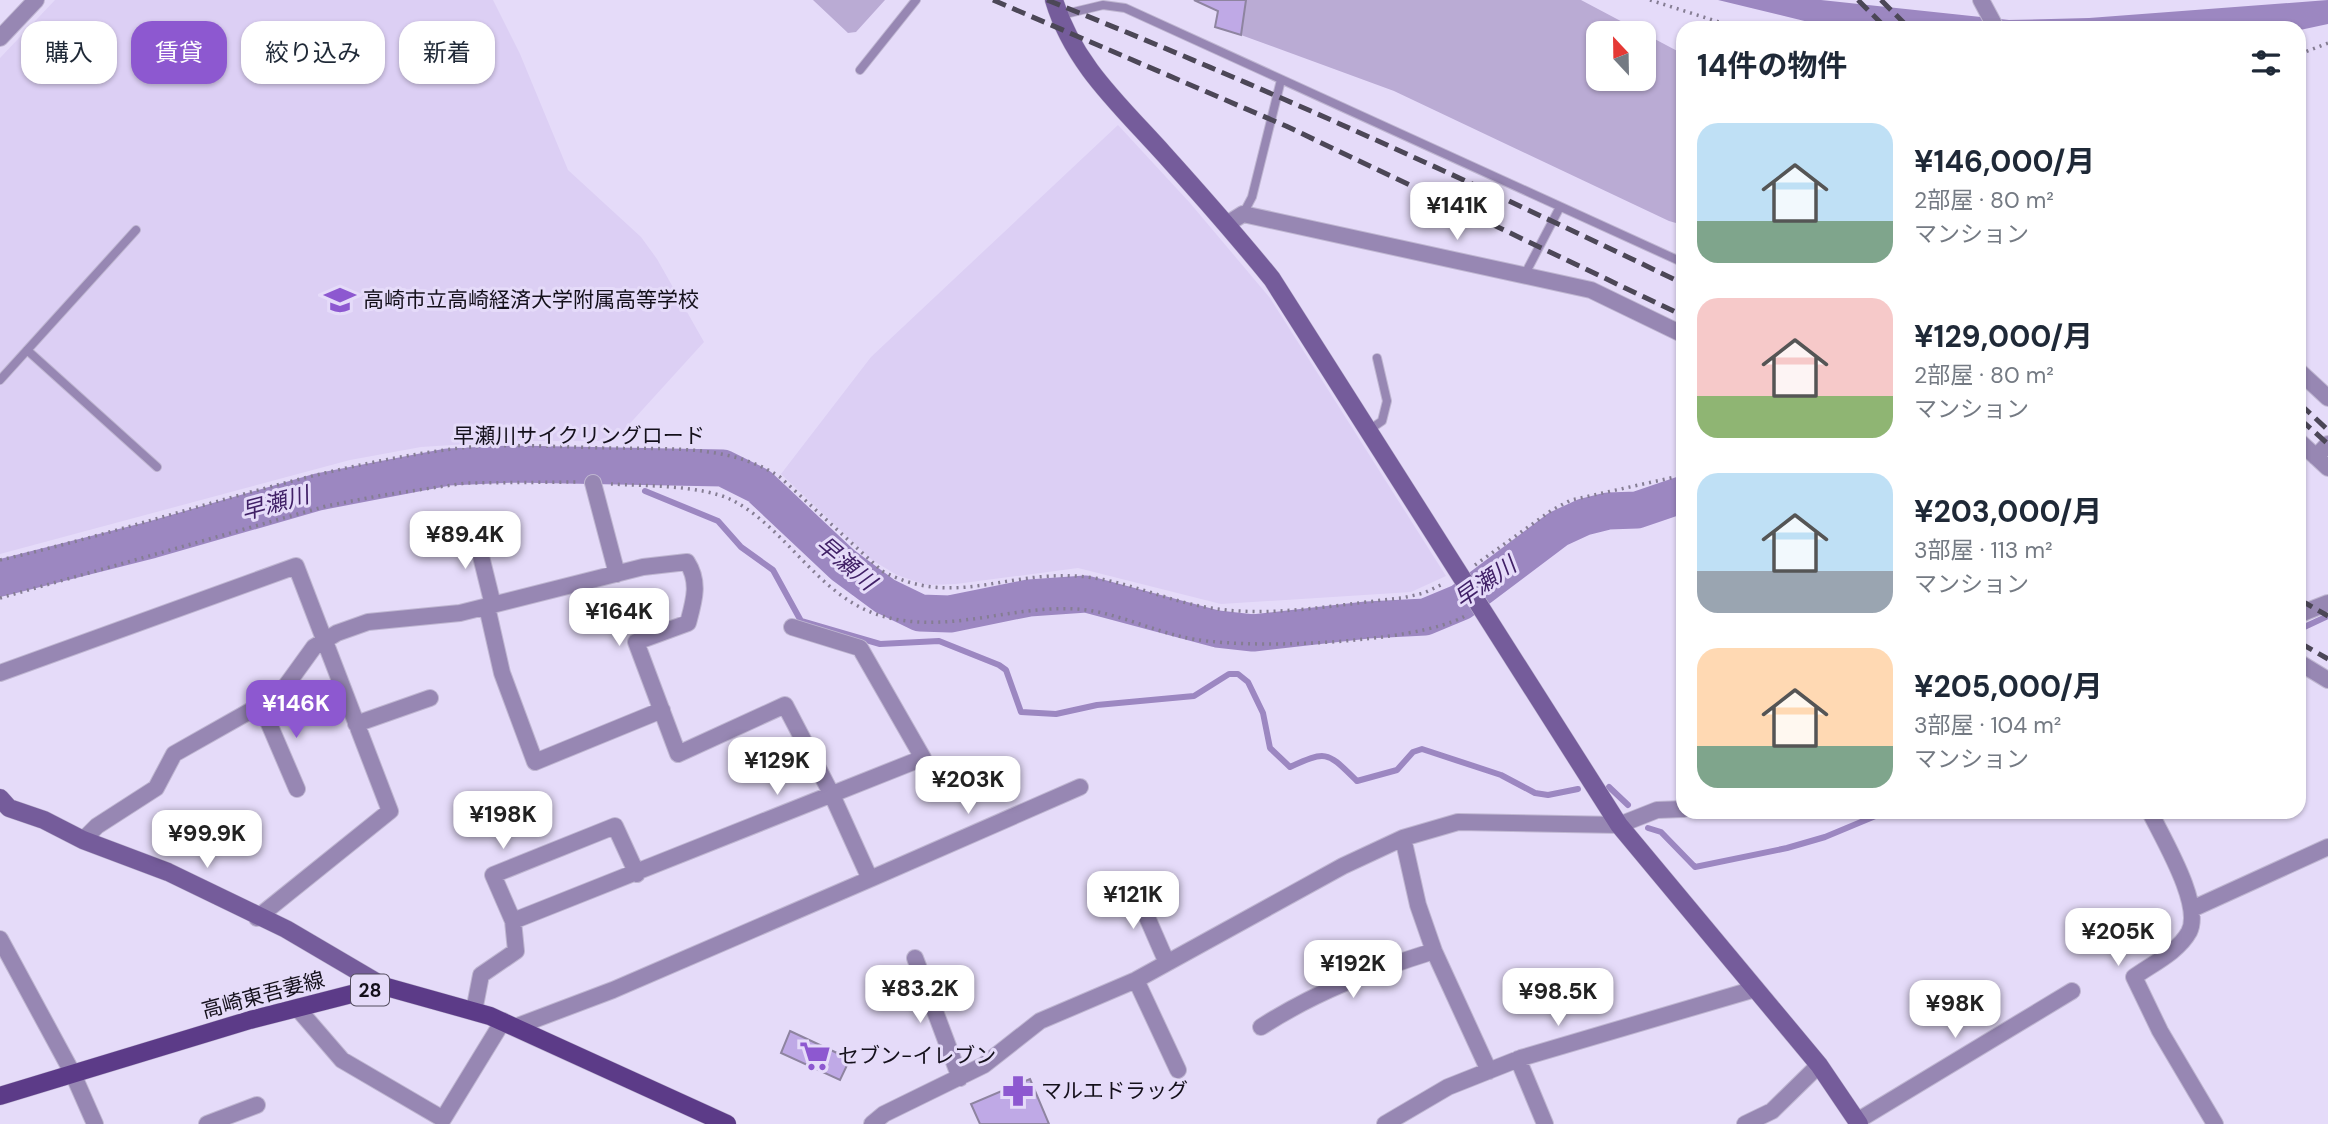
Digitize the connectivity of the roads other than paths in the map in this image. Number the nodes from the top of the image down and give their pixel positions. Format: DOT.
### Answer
graph roads {
  1 [pos="36,0"];
  2 [pos="916,0"];
  3 [pos="1981,0"];
  4 [pos="1056,8"];
  5 [pos="1992,21"];
  6 [pos="0,38"];
  7 [pos="860,70"];
  8 [pos="1281,80"];
  9 [pos="1560,206"];
  10 [pos="1243,214"];
  11 [pos="1227,224"];
  12 [pos="136,230"];
  13 [pos="1676,259"];
  14 [pos="1524,275"];
  15 [pos="1676,331"];
  16 [pos="27,350"];
  17 [pos="1377,358"];
  18 [pos="2306,378"];
  19 [pos="0,380"];
  20 [pos="2328,398"];
  21 [pos="1369,430"];
  22 [pos="2328,444"];
  23 [pos="2306,447"];
  24 [pos="2322,462"];
  25 [pos="157,467"];
  26 [pos="593,483"];
  27 [pos="474,528"];
  28 [pos="617,573"];
  29 [pos="2328,603"];
  30 [pos="490,606"];
  31 [pos="2306,612"];
  32 [pos="792,627"];
  33 [pos="325,640"];
  34 [pos="2306,667"];
  35 [pos="0,673"];
  36 [pos="2328,680"];
  37 [pos="430,698"];
  38 [pos="261,705"];
  39 [pos="662,710"];
  40 [pos="356,724"];
  41 [pos="1080,787"];
  42 [pos="297,789"];
  43 [pos="832,795"];
  44 [pos="3,805"];
  45 [pos="1676,809"];
  46 [pos="2153,819"];
  47 [pos="1619,825"];
  48 [pos="1403,838"];
  49 [pos="83,841"];
  50 [pos="2328,847"];
  51 [pos="636,874"];
  52 [pos="870,879"];
  53 [pos="1133,885"];
  54 [pos="2192,909"];
  55 [pos="257,918"];
  56 [pos="513,920"];
  57 [pos="0,939"];
  58 [pos="1434,951"];
  59 [pos="915,958"];
  60 [pos="1167,963"];
  61 [pos="1136,980"];
  62 [pos="383,986"];
  63 [pos="1755,989"];
  64 [pos="2072,990"];
  65 [pos="298,1009"];
  66 [pos="474,1012"];
  67 [pos="509,1024"];
  68 [pos="1261,1027"];
  69 [pos="1518,1059"];
  70 [pos="1819,1065"];
  71 [pos="1178,1070"];
  72 [pos="1489,1071"];
  73 [pos="73,1074"];
  74 [pos="960,1078"];
  75 [pos="0,1096"];
  76 [pos="257,1105"];
  77 [pos="1858,1123"];
  78 [pos="95,1124"];
  79 [pos="207,1124"];
  80 [pos="727,1124"];
  81 [pos="872,1124"];
  82 [pos="1385,1124"];
  83 [pos="1545,1124"];
  84 [pos="1745,1124"];
  85 [pos="2215,1124"];
  1 -- 6 [label="street"];
  2 -- 7 [label="lane"];
  3 -- 5 [label="street"];
  4 -- 8 [label="lane"];
  4 -- 11 [label="street"];
  8 -- 9 [label="lane"];
  8 -- 10 [label="lane"];
  9 -- 13 [label="lane"];
  9 -- 14 [label="lane"];
  10 -- 11 [label="street"];
  10 -- 14 [label="street"];
  11 -- 21 [label="street"];
  12 -- 16 [label="lane"];
  14 -- 15 [label="street"];
  16 -- 19 [label="lane"];
  16 -- 25 [label="lane"];
  17 -- 21 [label="lane"];
  18 -- 20 [label="street"];
  21 -- 47 [label="street"];
  22 -- 24 [label="street"];
  23 -- 24 [label="street"];
  26 -- 28 [label="street"];
  27 -- 30 [label="street"];
  28 -- 30 [label="street"];
  28 -- 39 [label="street"];
  29 -- 31 [label="street"];
  30 -- 33 [label="street"];
  30 -- 39 [label="street"];
  32 -- 43 [label="street"];
  33 -- 35 [label="street"];
  33 -- 38 [label="street"];
  33 -- 40 [label="street"];
  34 -- 36 [label="street"];
  37 -- 40 [label="street"];
  38 -- 42 [label="street"];
  38 -- 49 [label="street"];
  39 -- 43 [label="street"];
  40 -- 55 [label="street"];
  41 -- 52 [label="street"];
  43 -- 51 [label="street"];
  43 -- 52 [label="street"];
  44 -- 49 [label="street"];
  45 -- 47 [label="street"];
  46 -- 54 [label="street"];
  47 -- 48 [label="street"];
  47 -- 63 [label="street"];
  48 -- 58 [label="street"];
  48 -- 60 [label="street"];
  49 -- 55 [label="street"];
  50 -- 54 [label="street"];
  51 -- 56 [label="street"];
  51 -- 56 [label="street"];
  52 -- 67 [label="street"];
  53 -- 60 [label="street"];
  54 -- 85 [label="street"];
  55 -- 62 [label="street"];
  56 -- 66 [label="street"];
  57 -- 73 [label="street"];
  58 -- 68 [label="street"];
  58 -- 72 [label="street"];
  59 -- 74 [label="street"];
  60 -- 61 [label="street"];
  61 -- 71 [label="street"];
  61 -- 74 [label="street"];
  62 -- 65 [label="main road, 高崎東吾妻線 / 28"];
  62 -- 66 [label="main road, 28"];
  63 -- 69 [label="street"];
  63 -- 70 [label="street"];
  64 -- 77 [label="street"];
  65 -- 67 [label="street"];
  65 -- 73 [label="main road, 高崎東吾妻線 / 28"];
  66 -- 67 [label="main road, 28"];
  67 -- 80 [label="main road, 28"];
  69 -- 72 [label="street"];
  69 -- 83 [label="street"];
  70 -- 77 [label="street"];
  70 -- 84 [label="street"];
  72 -- 82 [label="street"];
  73 -- 75 [label="main road, 高崎東吾妻線 / 28"];
  73 -- 78 [label="street"];
  74 -- 81 [label="street"];
  76 -- 79 [label="street"];
}
